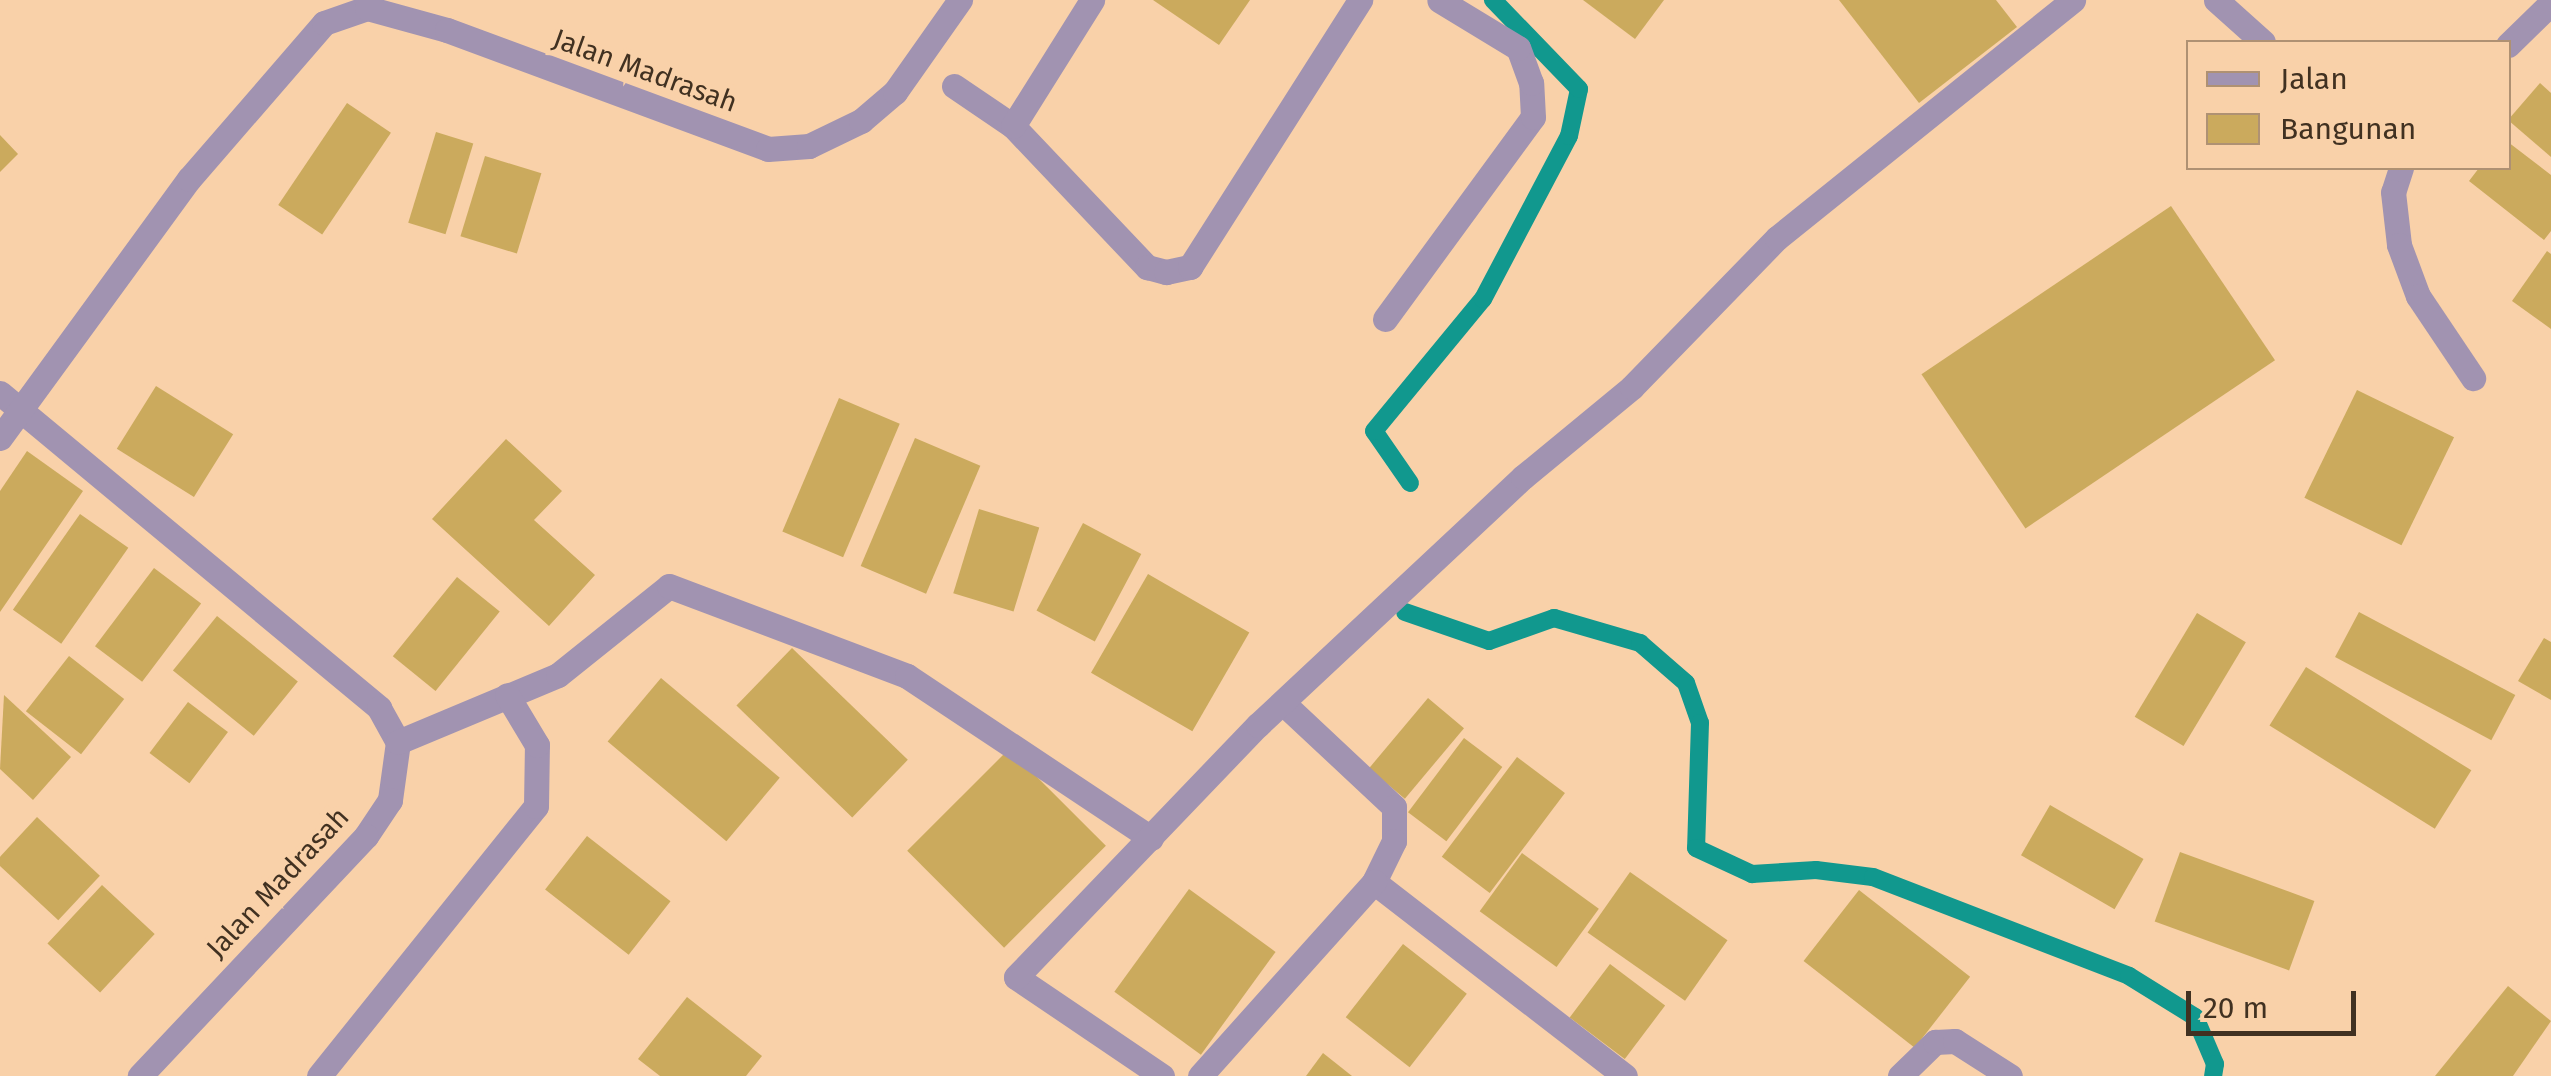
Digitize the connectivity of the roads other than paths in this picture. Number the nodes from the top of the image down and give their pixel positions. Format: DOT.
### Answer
graph roads {
  1 [pos="960,0"];
  2 [pos="1092,0"];
  3 [pos="1360,0"];
  4 [pos="1439,0"];
  5 [pos="2073,0"];
  6 [pos="2216,0"];
  7 [pos="2551,4"];
  8 [pos="2262,40"];
  9 [pos="2511,42"];
  10 [pos="954,86"];
  11 [pos="1014,126"];
  12 [pos="2400,170"];
  13 [pos="1384,319"];
  14 [pos="2474,378"];
  15 [pos="0,393"];
  16 [pos="23,411"];
  17 [pos="0,438"];
  18 [pos="507,695"];
  19 [pos="1282,703"];
  20 [pos="398,742"];
  21 [pos="1151,838"];
  22 [pos="1374,882"];
  23 [pos="140,1076"];
  24 [pos="319,1076"];
  25 [pos="1162,1076"];
  26 [pos="1200,1076"];
  27 [pos="1626,1076"];
  28 [pos="1900,1076"];
  29 [pos="2010,1076"];
  1 -- 16 [label="street, Jalan Madrasah"];
  2 -- 11 [label="street"];
  3 -- 11 [label="street"];
  4 -- 13 [label="street"];
  5 -- 19 [label="street"];
  6 -- 8 [label="street"];
  7 -- 9 [label="street"];
  10 -- 11 [label="street"];
  12 -- 14 [label="street"];
  15 -- 16 [label="street"];
  16 -- 17 [label="street, Jalan Madrasah"];
  16 -- 20 [label="street"];
  18 -- 20 [label="street"];
  18 -- 21 [label="street"];
  18 -- 24 [label="street"];
  19 -- 21 [label="street"];
  19 -- 22 [label="street"];
  20 -- 23 [label="street, Jalan Madrasah"];
  21 -- 25 [label="street"];
  22 -- 26 [label="street"];
  22 -- 27 [label="street"];
  28 -- 29 [label="street"];
}
